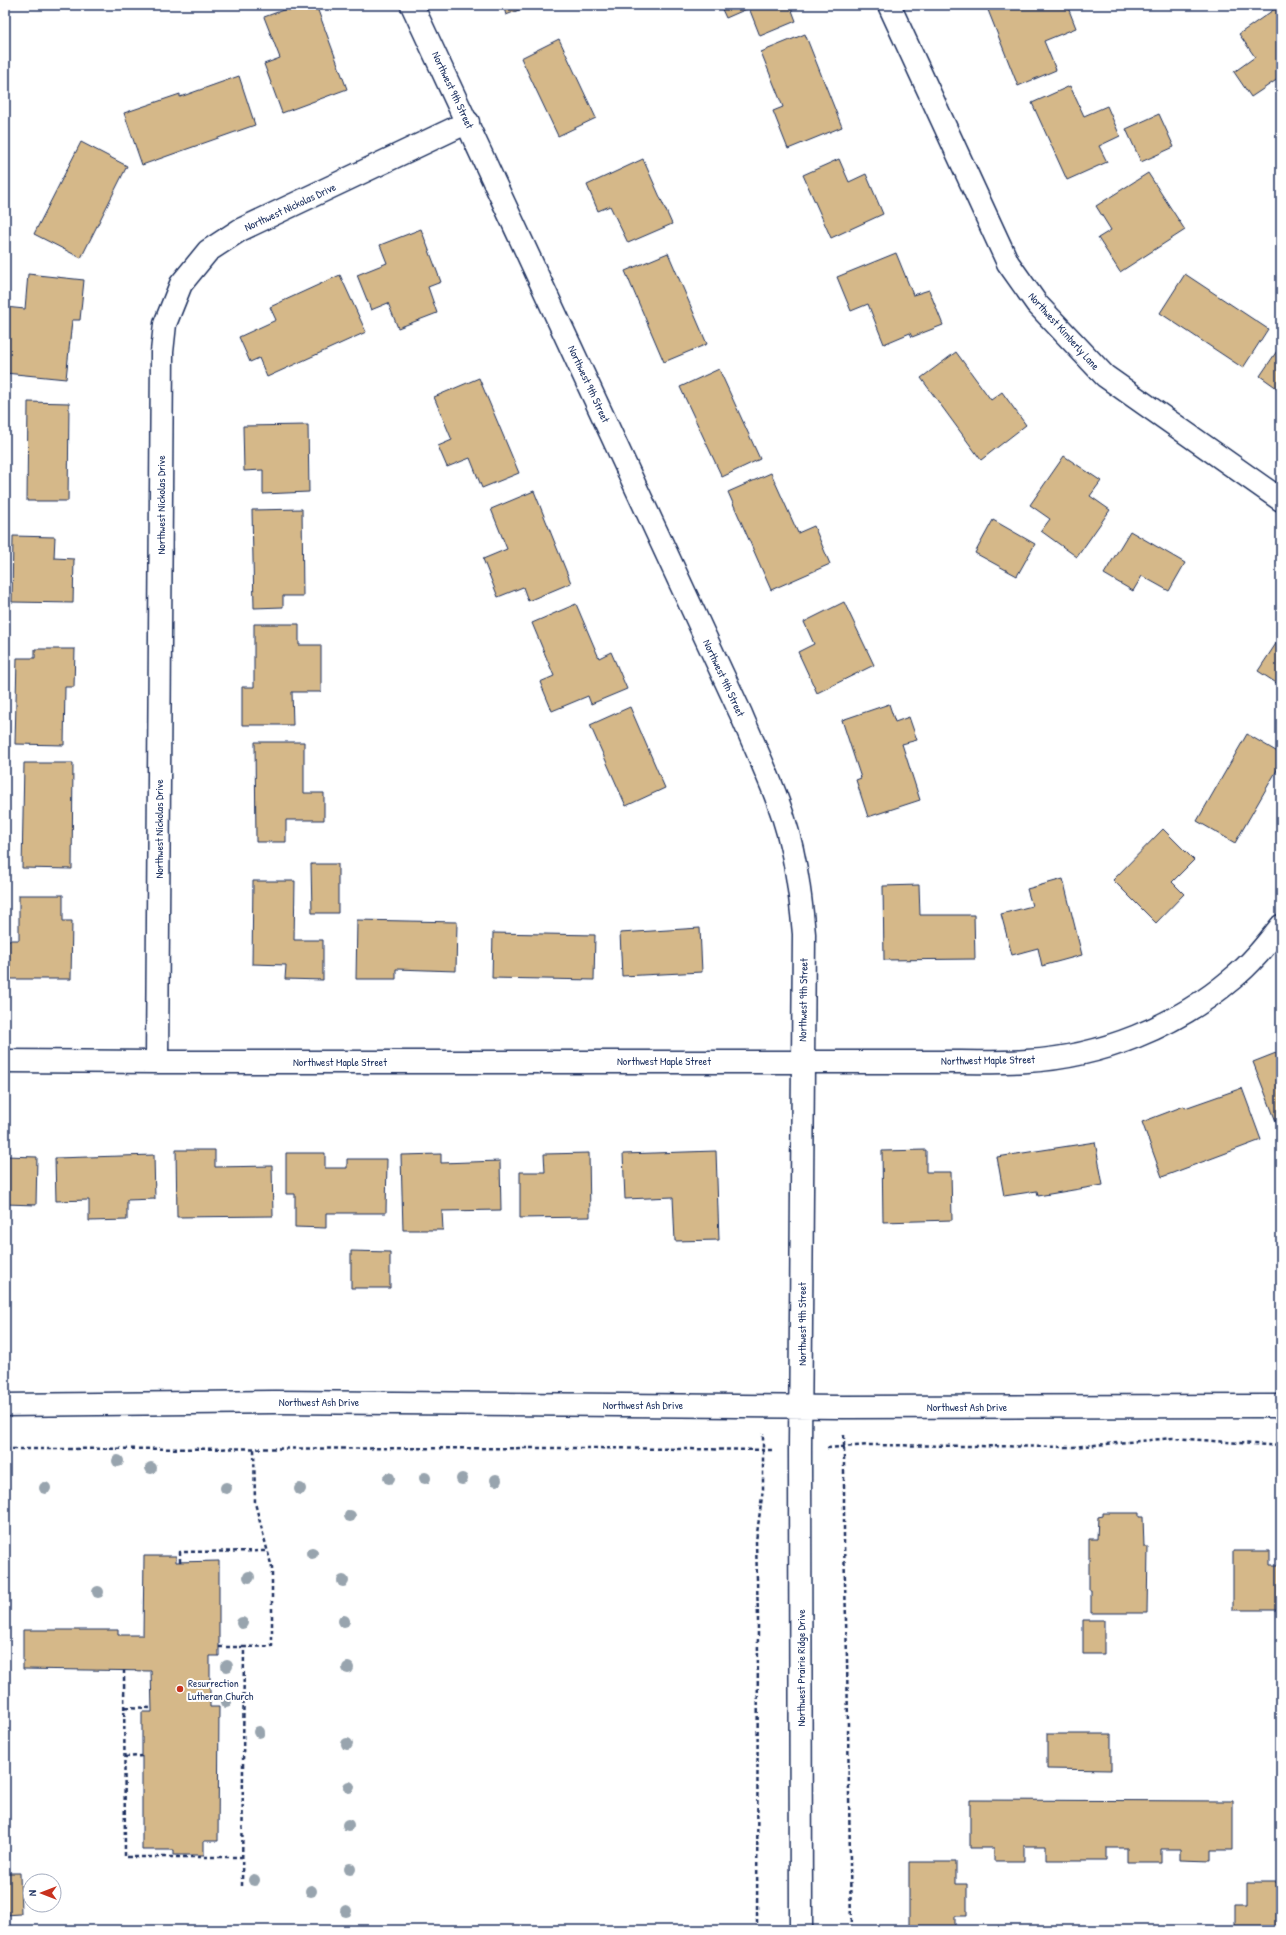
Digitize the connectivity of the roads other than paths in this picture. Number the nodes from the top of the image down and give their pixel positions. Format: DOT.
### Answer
graph roads {
  1 [pos="412,5"];
  2 [pos="889,5"];
  3 [pos="468,122"];
  4 [pos="1281,500"];
  5 [pos="1281,926"];
  6 [pos="5,1061"];
  7 [pos="157,1062"];
  8 [pos="803,1062"];
  9 [pos="5,1405"];
  10 [pos="802,1406"];
  11 [pos="1281,1406"];
  12 [pos="801,1930"];
  1 -- 3 [label="street, Northwest 9th Street"];
  2 -- 4 [label="street, Northwest Kimberly Lane"];
  3 -- 7 [label="street, Northwest Nickolas Drive"];
  3 -- 8 [label="street, Northwest 9th Street"];
  5 -- 8 [label="street, Northwest Maple Street"];
  6 -- 7 [label="street, Northwest Maple Street"];
  7 -- 8 [label="street, Northwest Maple Street"];
  8 -- 10 [label="street, Northwest 9th Street"];
  9 -- 10 [label="street, Northwest Ash Drive"];
  10 -- 11 [label="street, Northwest Ash Drive"];
  10 -- 12 [label="street, Northwest Prairie Ridge Drive"];
}
